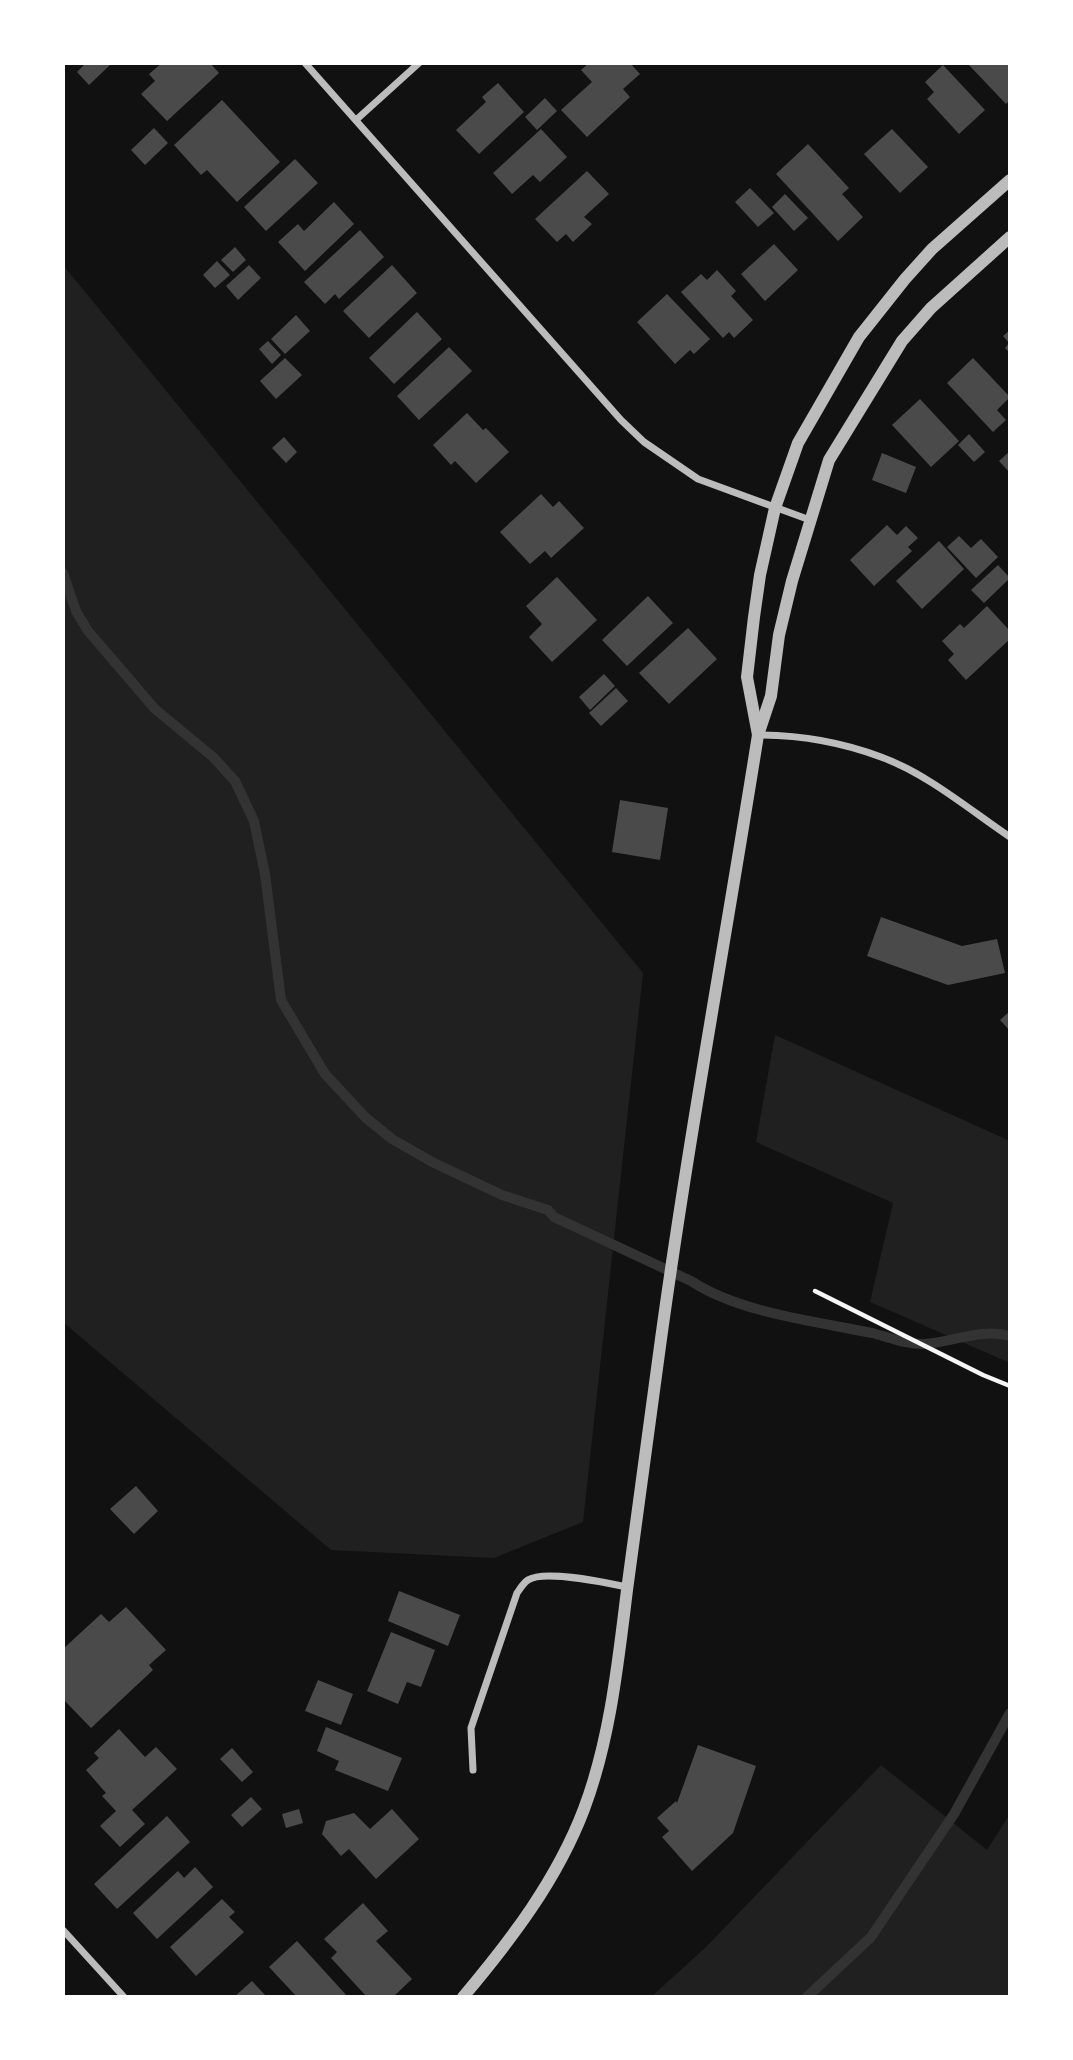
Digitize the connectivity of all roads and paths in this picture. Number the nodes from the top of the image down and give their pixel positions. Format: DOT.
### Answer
graph roads {
  1 [pos="305,63"];
  2 [pos="419,63"];
  3 [pos="356,120"];
  4 [pos="1010,180"];
  5 [pos="1010,237"];
  6 [pos="775,508"];
  7 [pos="810,520"];
  8 [pos="758,735"];
  9 [pos="1010,836"];
  10 [pos="815,1291"];
  11 [pos="1010,1387"];
  12 [pos="627,1587"];
  13 [pos="473,1770"];
  14 [pos="63,1930"];
  15 [pos="124,1997"];
  16 [pos="463,1997"];
  1 -- 3 [label="street"];
  2 -- 3 [label="street"];
  3 -- 6 [label="street"];
  4 -- 6 [label="street"];
  5 -- 7 [label="street"];
  6 -- 7 [label="street"];
  6 -- 8 [label="street"];
  7 -- 8 [label="street"];
  8 -- 9 [label="street"];
  8 -- 12 [label="street"];
  10 -- 11 [label="path"];
  12 -- 13 [label="street"];
  12 -- 16 [label="street"];
  14 -- 15 [label="street"];
}
